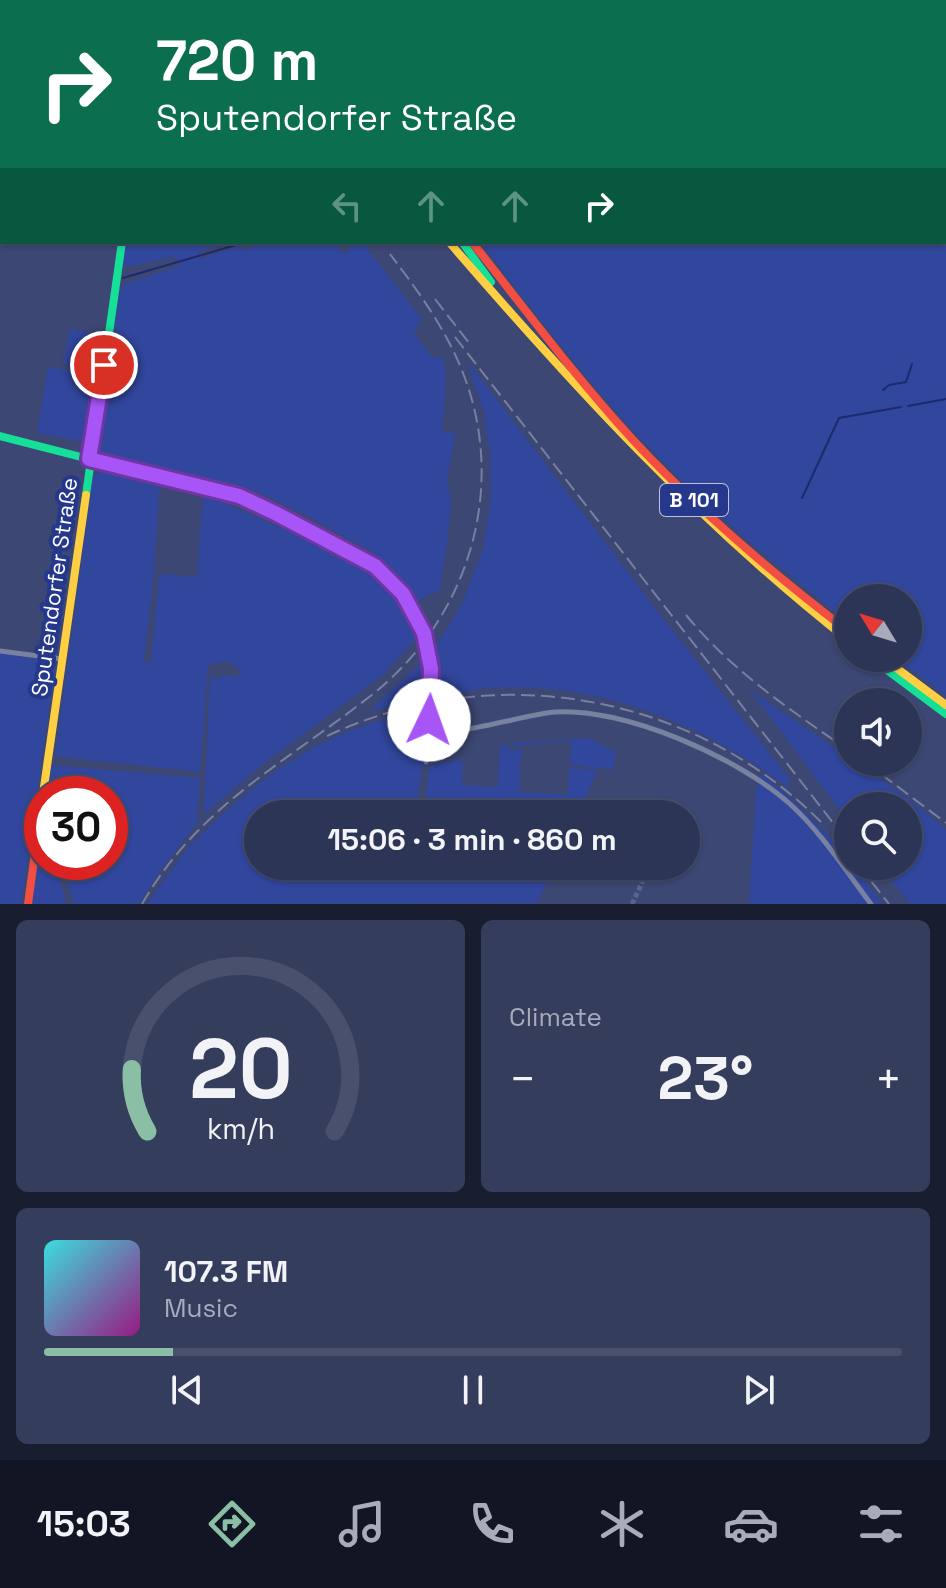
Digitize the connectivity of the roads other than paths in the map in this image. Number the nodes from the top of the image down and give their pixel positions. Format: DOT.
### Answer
graph roads {
  1 [pos="122,244"];
  2 [pos="451,244"];
  3 [pos="463,244"];
  4 [pos="476,244"];
  5 [pos="532,336"];
  6 [pos="0,436"];
  7 [pos="89,459"];
  8 [pos="834,619"];
  9 [pos="834,629"];
  10 [pos="0,651"];
  11 [pos="62,659"];
  12 [pos="890,672"];
  13 [pos="902,672"];
  14 [pos="946,705"];
  15 [pos="946,714"];
  16 [pos="434,730"];
  17 [pos="426,762"];
  18 [pos="46,776"];
  19 [pos="31,880"];
  20 [pos="28,904"];
  21 [pos="871,904"];
  1 -- 7 [label="main road, Sputendorfer Straße"];
  2 -- 5 [label="main road"];
  3 -- 5 [label="main road, B 101"];
  4 -- 8 [label="main road, B 101"];
  5 -- 9 [label="main road, B 101"];
  6 -- 7 [label="main road"];
  7 -- 11 [label="main road, Sputendorfer Straße"];
  7 -- 16 [label="street, bridge"];
  10 -- 11 [label="street"];
  11 -- 18 [label="main road, Sputendorfer Straße"];
  12 -- 15 [label="main road"];
  13 -- 14 [label="main road"];
  16 -- 17 [label="street"];
  16 -- 21 [label="street"];
  19 -- 20 [label="main road"];
}
